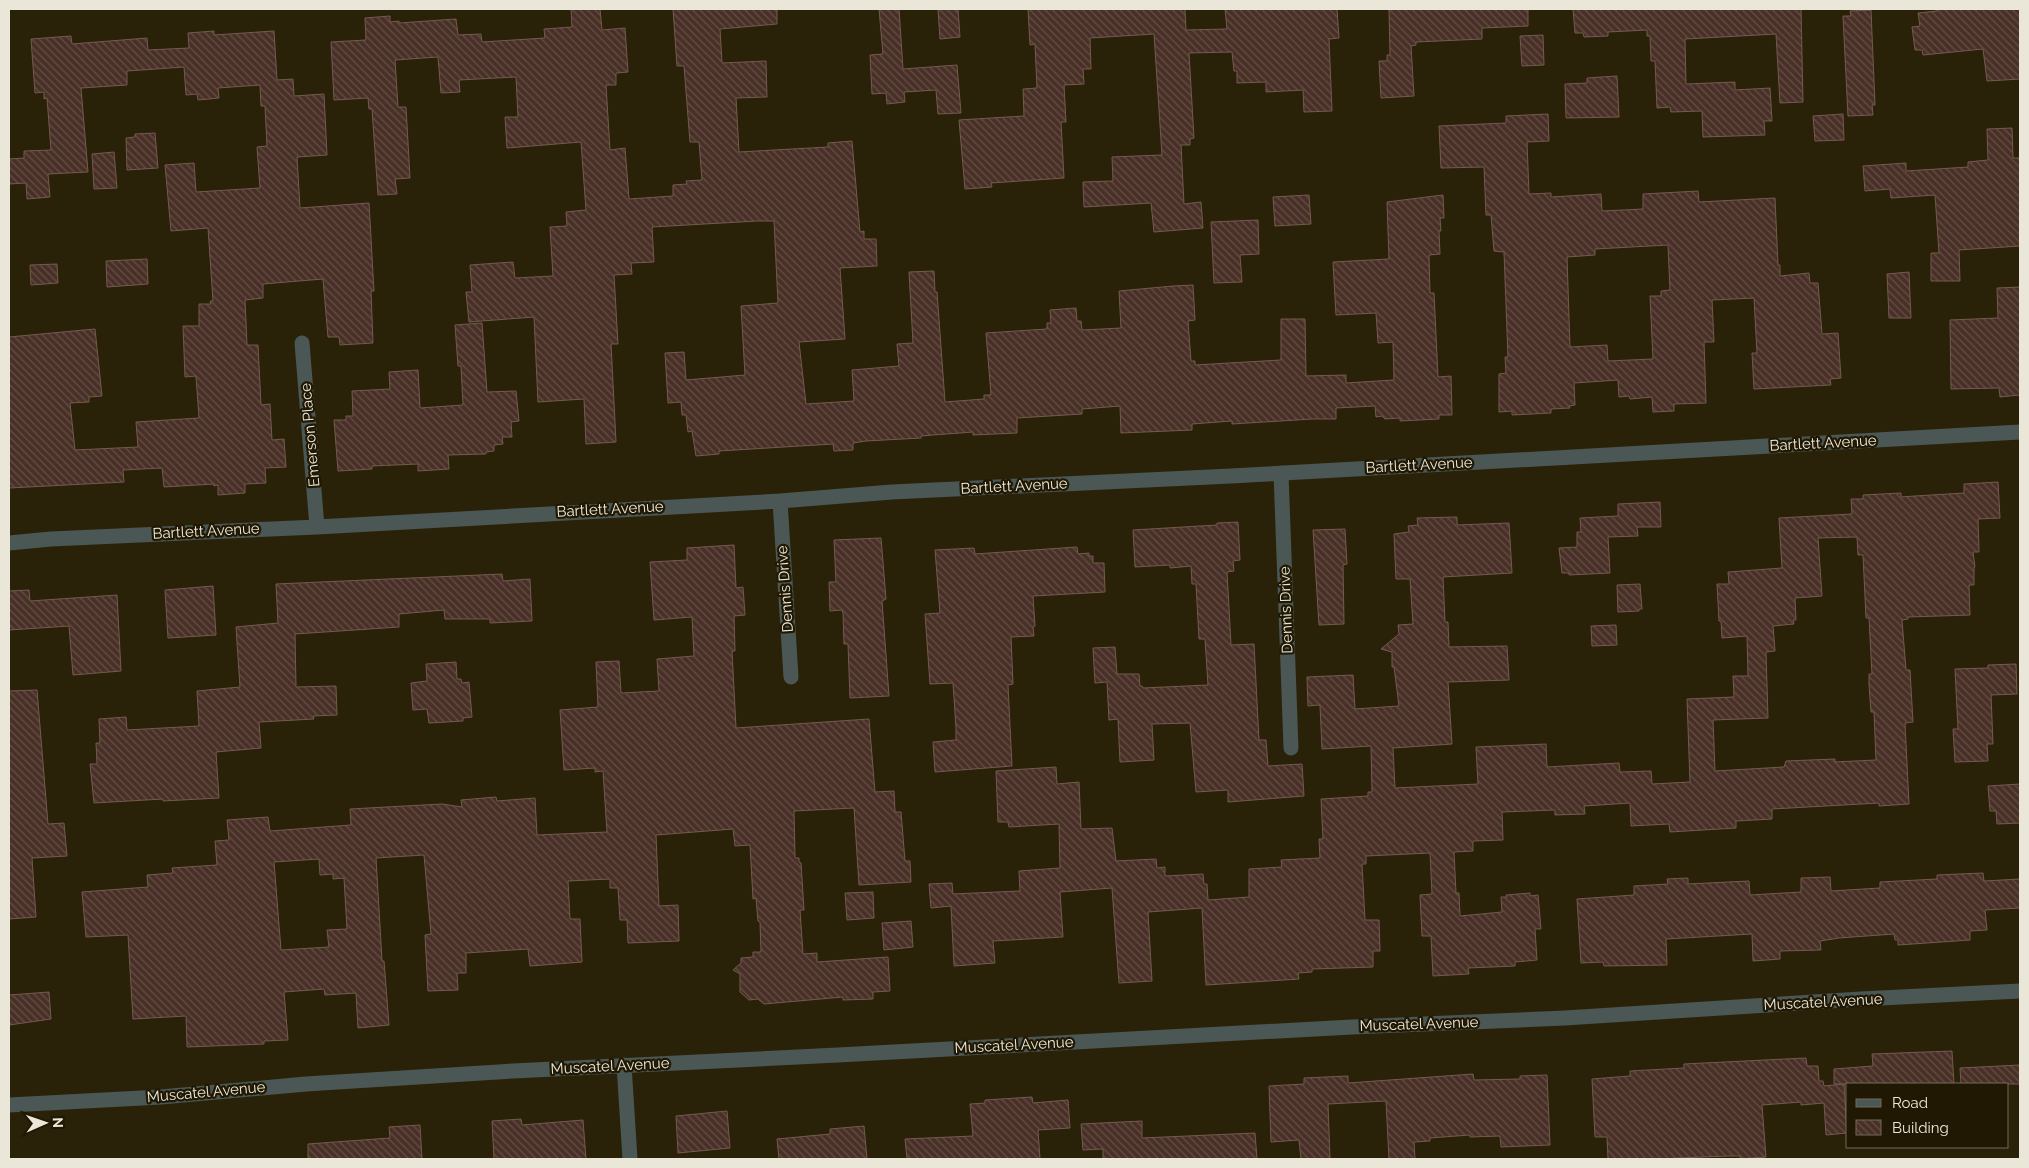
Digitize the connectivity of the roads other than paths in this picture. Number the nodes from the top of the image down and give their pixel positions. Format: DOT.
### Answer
graph roads {
  1 [pos="302,342"];
  2 [pos="2020,432"];
  3 [pos="1280,473"];
  4 [pos="780,501"];
  5 [pos="317,527"];
  6 [pos="9,543"];
  7 [pos="791,677"];
  8 [pos="1290,748"];
  9 [pos="2020,991"];
  10 [pos="624,1064"];
  11 [pos="9,1105"];
  12 [pos="630,1159"];
  1 -- 5 [label="street, Emerson Place"];
  2 -- 3 [label="street, Bartlett Avenue"];
  3 -- 4 [label="street, Bartlett Avenue"];
  3 -- 8 [label="street, Dennis Drive"];
  4 -- 5 [label="street, Bartlett Avenue"];
  4 -- 7 [label="street, Dennis Drive"];
  5 -- 6 [label="street, Bartlett Avenue"];
  9 -- 10 [label="street, Muscatel Avenue"];
  10 -- 11 [label="street, Muscatel Avenue"];
  10 -- 12 [label="street"];
}
